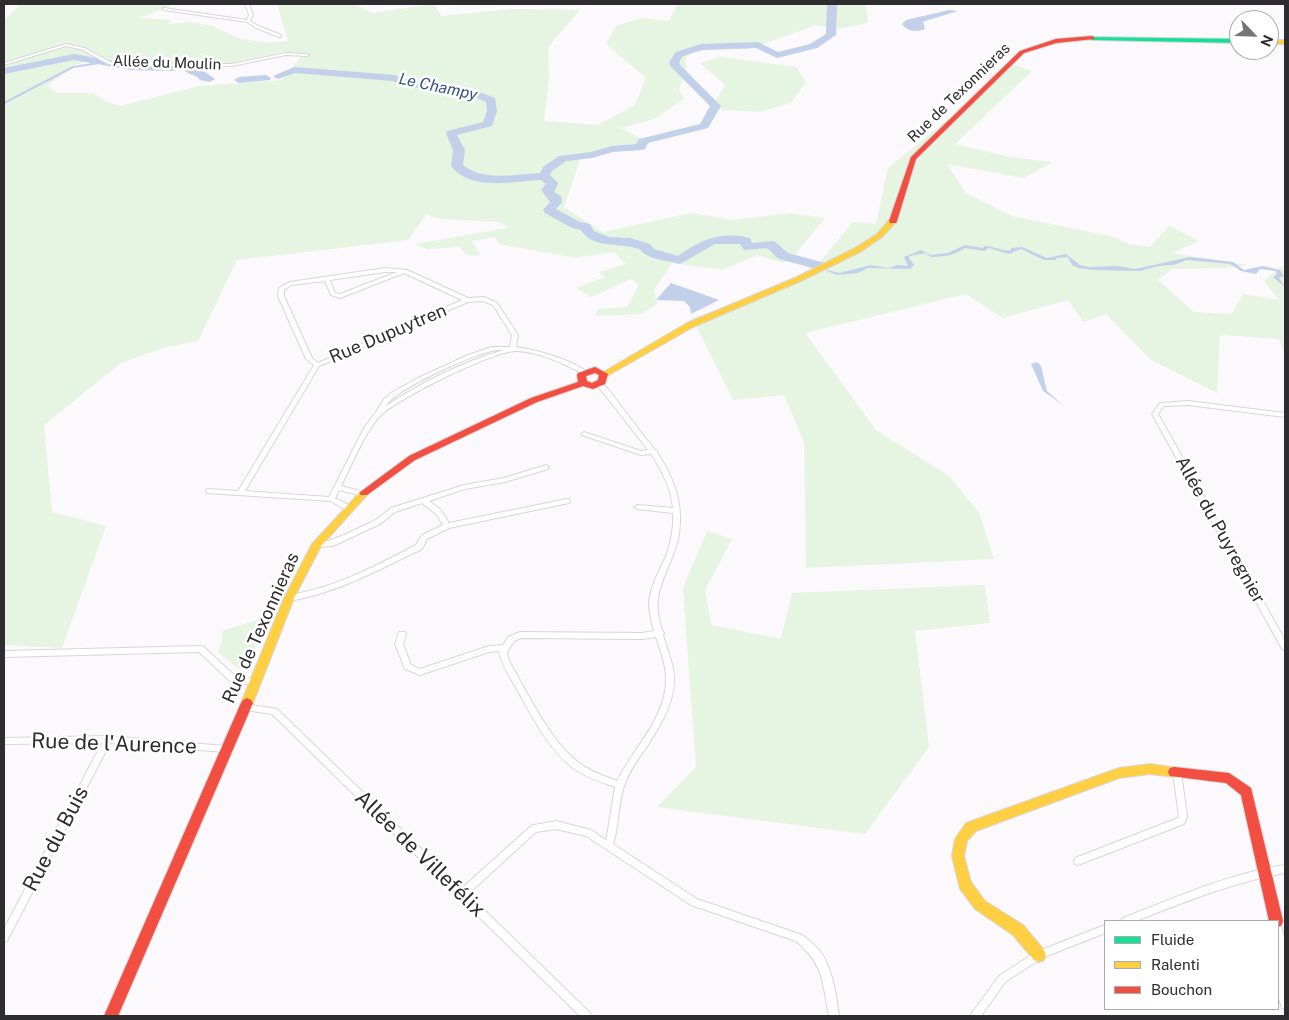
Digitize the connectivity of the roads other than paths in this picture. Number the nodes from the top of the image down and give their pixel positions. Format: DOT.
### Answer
graph roads {
  1 [pos="247,4"];
  2 [pos="164,9"];
  3 [pos="248,20"];
  4 [pos="280,36"];
  5 [pos="1229,41"];
  6 [pos="307,55"];
  7 [pos="4,64"];
  8 [pos="405,271"];
  9 [pos="328,279"];
  10 [pos="467,300"];
  11 [pos="513,349"];
  12 [pos="317,365"];
  13 [pos="604,374"];
  14 [pos="583,378"];
  15 [pos="599,384"];
  16 [pos="1285,415"];
  17 [pos="584,434"];
  18 [pos="654,451"];
  19 [pos="546,467"];
  20 [pos="337,487"];
  21 [pos="209,491"];
  22 [pos="241,492"];
  23 [pos="362,494"];
  24 [pos="331,499"];
  25 [pos="423,500"];
  26 [pos="567,501"];
  27 [pos="637,507"];
  28 [pos="348,508"];
  29 [pos="676,511"];
  30 [pos="447,526"];
  31 [pos="317,544"];
  32 [pos="289,598"];
  33 [pos="660,633"];
  34 [pos="402,634"];
  35 [pos="1285,647"];
  36 [pos="505,648"];
  37 [pos="4,654"];
  38 [pos="255,682"];
  39 [pos="245,707"];
  40 [pos="108,739"];
  41 [pos="4,741"];
  42 [pos="225,749"];
  43 [pos="1177,772"];
  44 [pos="620,785"];
  45 [pos="608,845"];
  46 [pos="1078,861"];
  47 [pos="1285,869"];
  48 [pos="1265,872"];
  49 [pos="461,894"];
  50 [pos="1129,920"];
  51 [pos="1276,920"];
  52 [pos="1104,930"];
  53 [pos="1279,934"];
  54 [pos="4,938"];
  55 [pos="1039,955"];
  56 [pos="1282,998"];
  57 [pos="111,1016"];
  58 [pos="587,1016"];
  59 [pos="834,1016"];
  60 [pos="975,1016"];
  1 -- 3 [label="street"];
  2 -- 3 [label="street"];
  3 -- 4 [label="street"];
  5 -- 13 [label="main road, Rue de Texonnieras"];
  6 -- 7 [label="street, Allée du Moulin"];
  8 -- 9 [label="street"];
  8 -- 9 [label="street"];
  8 -- 10 [label="street"];
  9 -- 12 [label="street"];
  10 -- 11 [label="street, Rue Dupuytren"];
  10 -- 12 [label="street, Rue Dupuytren"];
  11 -- 14 [label="street"];
  11 -- 20 [label="street"];
  12 -- 22 [label="street, Rue Dupuytren"];
  13 -- 14 [label="main road"];
  13 -- 15 [label="main road"];
  14 -- 15 [label="main road"];
  14 -- 23 [label="main road, Rue de Texonnieras"];
  15 -- 18 [label="street"];
  16 -- 35 [label="street, Allée du Puyregnier"];
  17 -- 18 [label="street"];
  18 -- 29 [label="street"];
  19 -- 25 [label="street"];
  20 -- 23 [label="street"];
  20 -- 24 [label="street"];
  21 -- 22 [label="street"];
  22 -- 24 [label="street"];
  23 -- 28 [label="main road, Rue de Texonnieras"];
  24 -- 28 [label="street"];
  25 -- 30 [label="street"];
  25 -- 31 [label="street"];
  26 -- 30 [label="street"];
  27 -- 29 [label="street"];
  28 -- 31 [label="main road, Rue de Texonnieras"];
  29 -- 33 [label="street"];
  30 -- 32 [label="street"];
  31 -- 32 [label="main road, Rue de Texonnieras"];
  32 -- 38 [label="main road, Rue de Texonnieras"];
  33 -- 36 [label="street"];
  33 -- 44 [label="street"];
  34 -- 36 [label="street"];
  36 -- 44 [label="street"];
  37 -- 38 [label="street"];
  38 -- 39 [label="main road, Rue de Texonnieras"];
  39 -- 42 [label="main road, Rue de Texonnieras"];
  39 -- 49 [label="street, Allée de Villefélix"];
  40 -- 41 [label="street, Rue de l'Aurence"];
  40 -- 42 [label="street, Rue de l'Aurence"];
  40 -- 54 [label="street, Rue du Buis"];
  42 -- 57 [label="main road, Rue de Texonnieras"];
  43 -- 46 [label="street"];
  43 -- 48 [label="main road"];
  43 -- 55 [label="main road"];
  44 -- 45 [label="street"];
  45 -- 49 [label="street"];
  45 -- 59 [label="street"];
  47 -- 48 [label="street"];
  48 -- 50 [label="street"];
  48 -- 51 [label="main road"];
  49 -- 58 [label="street, Allée de Villefélix"];
  52 -- 55 [label="street"];
  53 -- 56 [label="street"];
  55 -- 60 [label="street"];
}
